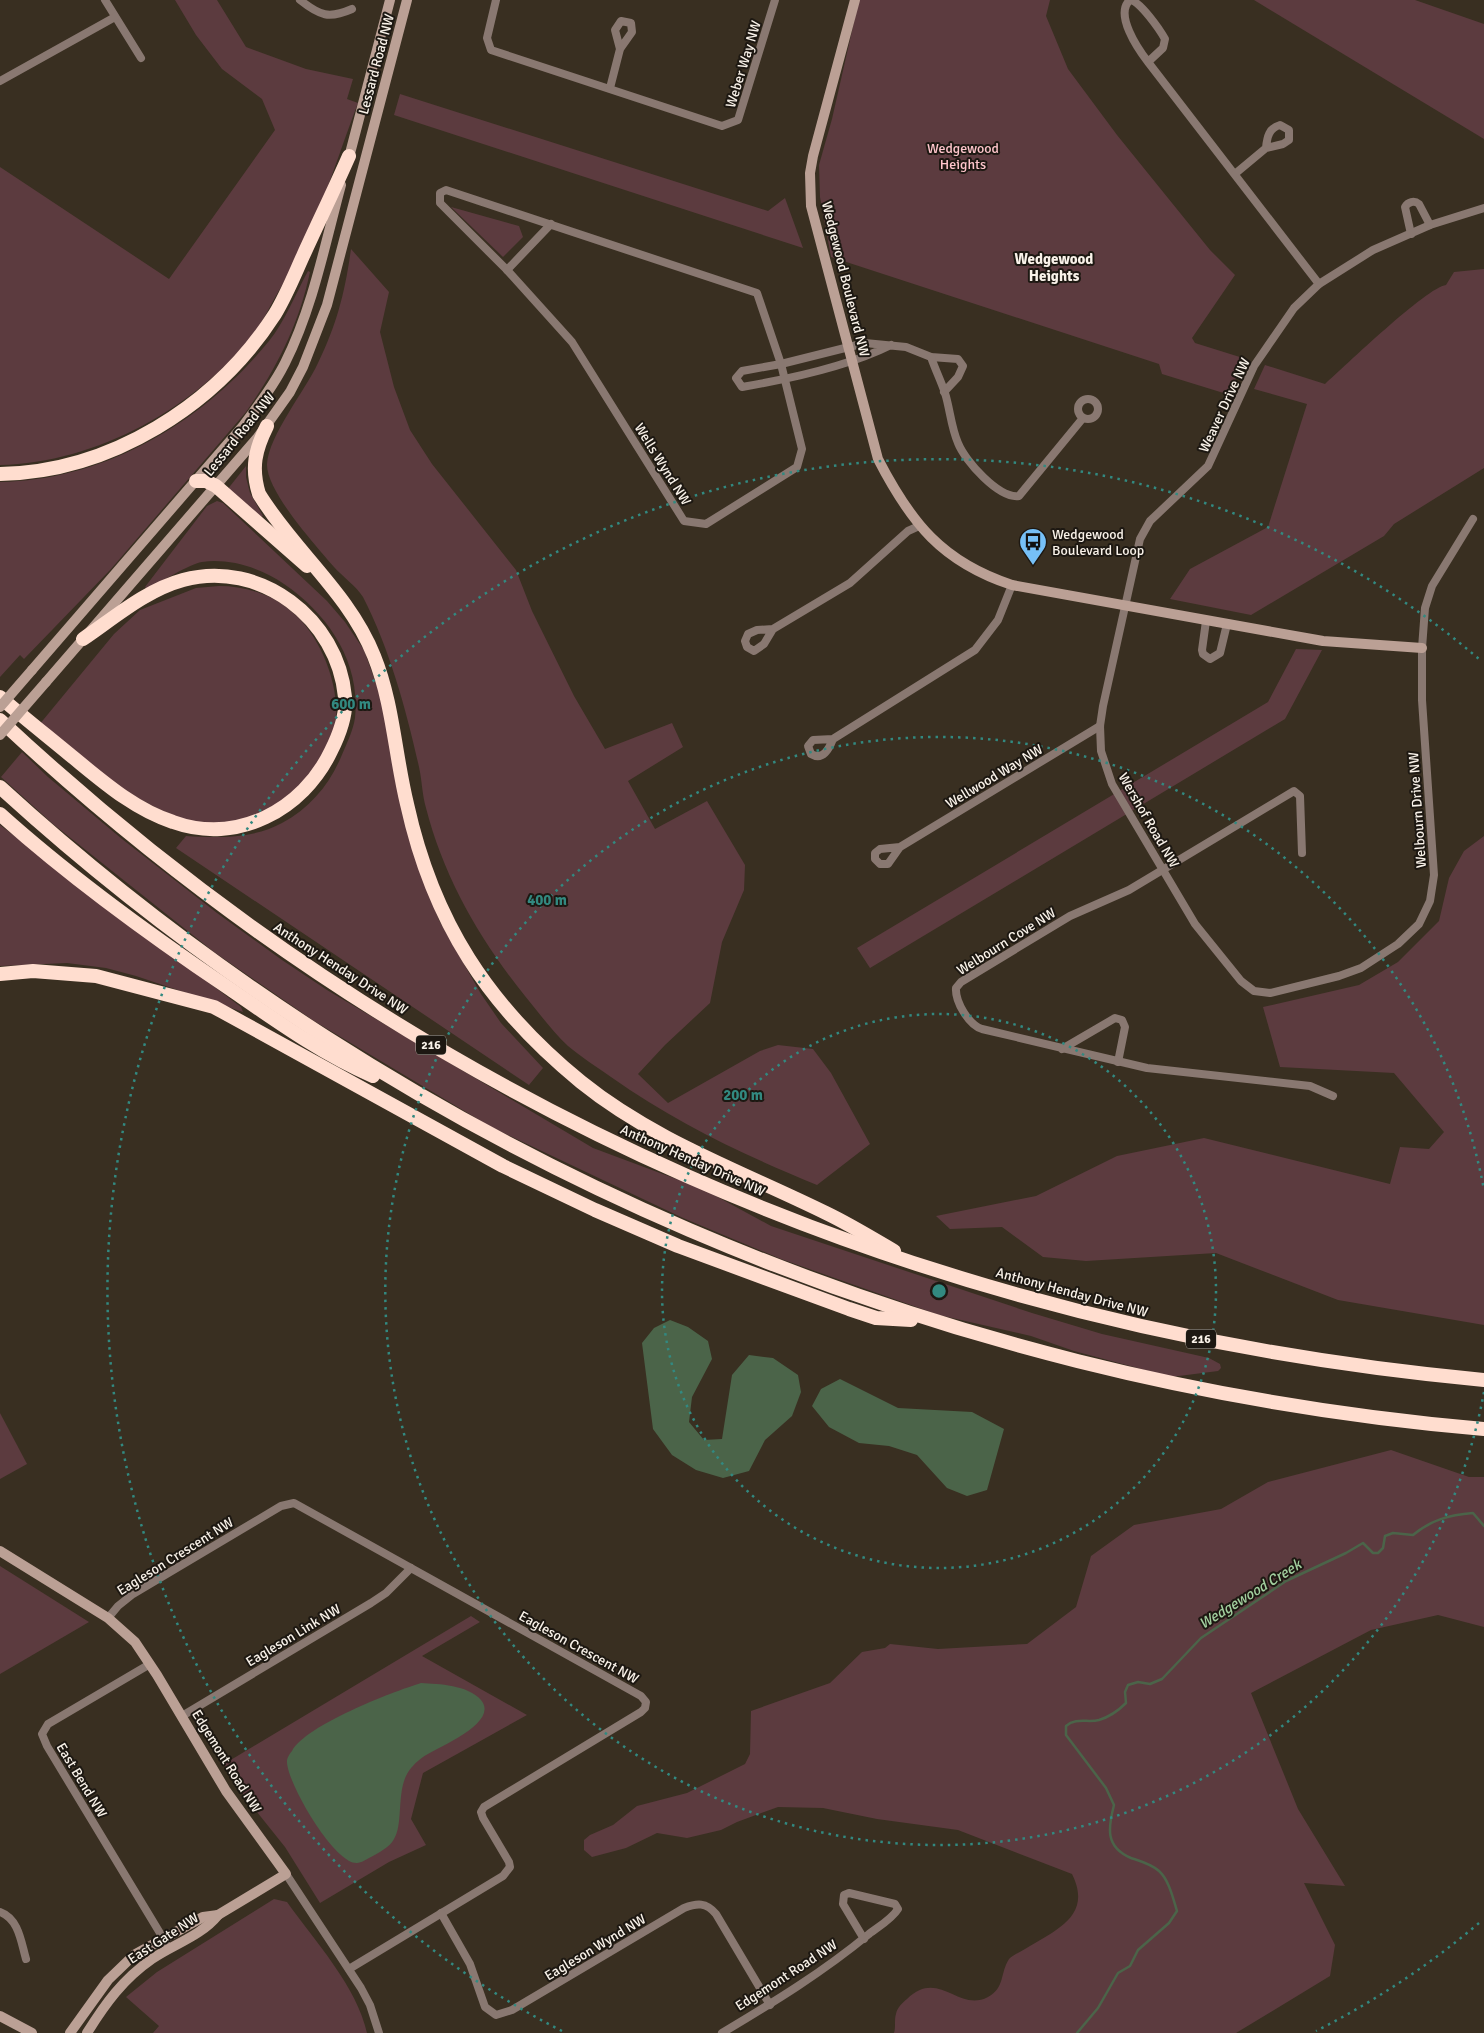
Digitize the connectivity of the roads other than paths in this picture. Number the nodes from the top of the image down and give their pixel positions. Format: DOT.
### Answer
graph roads {
  1 [pos="105,0"];
  2 [pos="300,0"];
  3 [pos="390,0"];
  4 [pos="407,0"];
  5 [pos="496,0"];
  6 [pos="775,0"];
  7 [pos="855,0"];
  8 [pos="352,9"];
  9 [pos="115,17"];
  10 [pos="620,49"];
  11 [pos="140,58"];
  12 [pos="1148,62"];
  13 [pos="0,81"];
  14 [pos="610,88"];
  15 [pos="1266,148"];
  16 [pos="349,156"];
  17 [pos="1236,173"];
  18 [pos="1484,207"];
  19 [pos="1484,213"];
  20 [pos="551,224"];
  21 [pos="1430,226"];
  22 [pos="1411,234"];
  23 [pos="507,270"];
  24 [pos="1319,284"];
  25 [pos="892,345"];
  26 [pos="849,346"];
  27 [pos="931,357"];
  28 [pos="852,361"];
  29 [pos="781,364"];
  30 [pos="784,380"];
  31 [pos="944,392"];
  32 [pos="1082,418"];
  33 [pos="267,426"];
  34 [pos="0,474"];
  35 [pos="196,481"];
  36 [pos="216,486"];
  37 [pos="1473,519"];
  38 [pos="919,526"];
  39 [pos="1012,585"];
  40 [pos="333,590"];
  41 [pos="1126,606"];
  42 [pos="1206,621"];
  43 [pos="1227,624"];
  44 [pos="773,629"];
  45 [pos="83,639"];
  46 [pos="1422,648"];
  47 [pos="0,697"];
  48 [pos="0,707"];
  49 [pos="0,720"];
  50 [pos="1100,726"];
  51 [pos="0,735"];
  52 [pos="833,739"];
  53 [pos="0,787"];
  54 [pos="0,814"];
  55 [pos="900,847"];
  56 [pos="1302,852"];
  57 [pos="1162,869"];
  58 [pos="0,974"];
  59 [pos="1254,991"];
  60 [pos="1062,1049"];
  61 [pos="1118,1062"];
  62 [pos="1333,1096"];
  63 [pos="436,1104"];
  64 [pos="923,1268"];
  65 [pos="929,1320"];
  66 [pos="1484,1380"];
  67 [pos="1484,1429"];
  68 [pos="0,1551"];
  69 [pos="411,1568"];
  70 [pos="108,1618"];
  71 [pos="150,1664"];
  72 [pos="182,1716"];
  73 [pos="286,1874"];
  74 [pos="0,1912"];
  75 [pos="218,1914"];
  76 [pos="440,1914"];
  77 [pos="163,1938"];
  78 [pos="864,1938"];
  79 [pos="170,1949"];
  80 [pos="26,1959"];
  81 [pos="349,1969"];
  82 [pos="770,2005"];
  83 [pos="0,2016"];
  84 [pos="32,2033"];
  85 [pos="70,2033"];
  86 [pos="87,2033"];
  87 [pos="379,2033"];
  88 [pos="722,2033"];
  1 -- 9 [label="street"];
  2 -- 8 [label="street"];
  3 -- 16 [label="street, Lessard Road NW"];
  4 -- 33 [label="street, Lessard Road NW"];
  5 -- 14 [label="street, Weber Way NW"];
  6 -- 14 [label="street, Weber Way NW"];
  7 -- 26 [label="street, Wedgewood Boulevard NW"];
  9 -- 11 [label="street"];
  9 -- 13 [label="street"];
  10 -- 14 [label="street"];
  12 -- 12 [label="street"];
  12 -- 17 [label="street"];
  15 -- 17 [label="street"];
  16 -- 34 [label="highway"];
  16 -- 35 [label="street, Lessard Road NW"];
  17 -- 24 [label="street"];
  18 -- 19 [label="street"];
  18 -- 21 [label="street, Weaver Drive NW"];
  20 -- 23 [label="street"];
  20 -- 23 [label="street, Wells Wynd NW"];
  20 -- 29 [label="street, Wells Wynd NW"];
  21 -- 22 [label="street, Weaver Drive NW"];
  21 -- 22 [label="street"];
  22 -- 24 [label="street, Weaver Drive NW"];
  23 -- 30 [label="street, Wells Wynd NW"];
  24 -- 41 [label="street, Weaver Drive NW"];
  25 -- 26 [label="street"];
  25 -- 27 [label="street"];
  25 -- 28 [label="street"];
  26 -- 28 [label="street, Wedgewood Boulevard NW"];
  26 -- 29 [label="street"];
  27 -- 31 [label="street"];
  27 -- 31 [label="street"];
  28 -- 30 [label="street"];
  28 -- 38 [label="street, Wedgewood Boulevard NW"];
  29 -- 30 [label="street, Wells Wynd NW"];
  29 -- 30 [label="street"];
  31 -- 32 [label="street"];
  33 -- 36 [label="street, Lessard Road NW"];
  33 -- 40 [label="highway"];
  35 -- 36 [label="highway"];
  35 -- 48 [label="street, Lessard Road NW, bridge"];
  36 -- 40 [label="highway"];
  36 -- 45 [label="street, Lessard Road NW"];
  37 -- 46 [label="street, Welbourn Drive NW"];
  38 -- 39 [label="street, Wedgewood Boulevard NW"];
  38 -- 44 [label="street"];
  39 -- 41 [label="street, Wedgewood Boulevard NW"];
  39 -- 52 [label="street"];
  40 -- 64 [label="highway"];
  41 -- 42 [label="street, Wedgewood Boulevard NW"];
  41 -- 50 [label="street, Wershof Road NW"];
  42 -- 43 [label="street, Wedgewood Boulevard NW"];
  42 -- 43 [label="street"];
  43 -- 46 [label="street, Wedgewood Boulevard NW"];
  45 -- 47 [label="highway"];
  45 -- 51 [label="street, Lessard Road NW, bridge"];
  46 -- 59 [label="street, Welbourn Drive NW"];
  49 -- 64 [label="highway, Anthony Henday Drive NW / 216"];
  50 -- 55 [label="street, Wellwood Way NW"];
  50 -- 57 [label="street, Wershof Road NW"];
  53 -- 63 [label="highway"];
  54 -- 63 [label="highway"];
  56 -- 57 [label="street"];
  57 -- 59 [label="street, Wershof Road NW"];
  57 -- 60 [label="street, Welbourn Cove NW"];
  58 -- 65 [label="highway"];
  60 -- 61 [label="street, Welbourn Cove NW"];
  60 -- 61 [label="street"];
  61 -- 62 [label="street, Welbourn Cove NW"];
  63 -- 65 [label="highway"];
  64 -- 66 [label="highway, Anthony Henday Drive NW / 216"];
  65 -- 67 [label="highway"];
  68 -- 70 [label="street, Edgemont Road NW"];
  69 -- 70 [label="street, Eagleson Crescent NW"];
  69 -- 72 [label="street, Eagleson Link NW"];
  69 -- 76 [label="street, Eagleson Crescent NW"];
  70 -- 71 [label="street, Edgemont Road NW"];
  71 -- 72 [label="street, Edgemont Road NW"];
  71 -- 77 [label="street, East Bend NW"];
  72 -- 73 [label="street, Edgemont Road NW"];
  73 -- 75 [label="street, East Gate NW"];
  73 -- 81 [label="street, Edgemont Road NW"];
  74 -- 80 [label="street"];
  75 -- 77 [label="street, East Gate NW"];
  75 -- 79 [label="street, East Gate NW"];
  76 -- 81 [label="street, Eagleson Crescent NW"];
  76 -- 82 [label="street, Eagleson Wynd NW"];
  77 -- 79 [label="street, East Bend NW"];
  77 -- 85 [label="street, East Gate NW"];
  78 -- 78 [label="street, Edgemont Road NW"];
  78 -- 82 [label="street, Edgemont Road NW"];
  79 -- 86 [label="street, East Gate NW"];
  81 -- 87 [label="street, Edgemont Road NW"];
  82 -- 88 [label="street, Edgemont Road NW"];
  83 -- 84 [label="street"];
}
